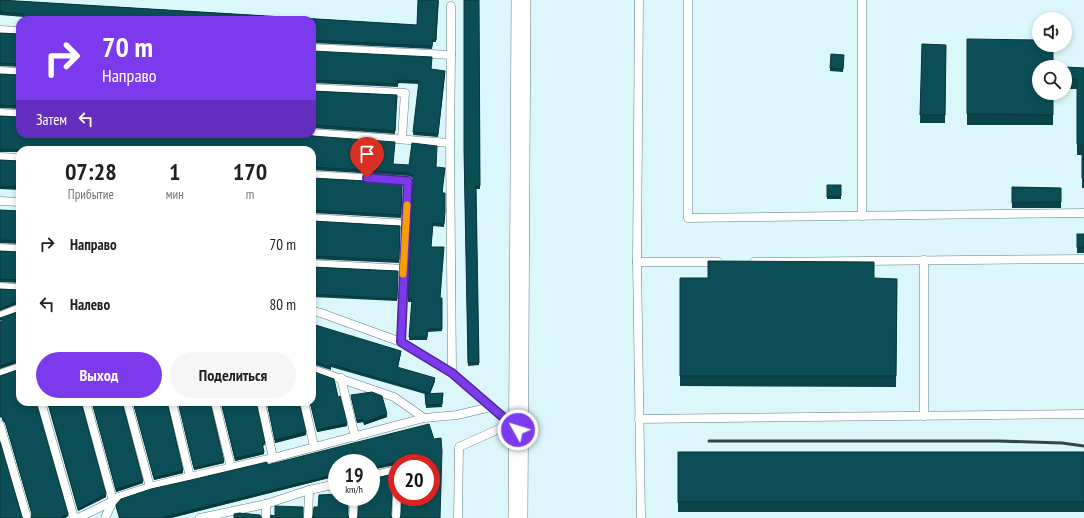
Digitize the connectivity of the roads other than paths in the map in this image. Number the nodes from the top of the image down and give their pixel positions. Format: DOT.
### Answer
graph roads {
  1 [pos="521,0"];
  2 [pos="639,0"];
  3 [pos="688,0"];
  4 [pos="862,0"];
  5 [pos="451,6"];
  6 [pos="0,30"];
  7 [pos="16,31"];
  8 [pos="316,48"];
  9 [pos="451,56"];
  10 [pos="0,71"];
  11 [pos="16,72"];
  12 [pos="316,88"];
  13 [pos="0,113"];
  14 [pos="16,114"];
  15 [pos="316,132"];
  16 [pos="402,138"];
  17 [pos="450,143"];
  18 [pos="0,157"];
  19 [pos="16,158"];
  20 [pos="316,175"];
  21 [pos="0,201"];
  22 [pos="16,202"];
  23 [pos="1084,214"];
  24 [pos="862,216"];
  25 [pos="316,218"];
  26 [pos="407,224"];
  27 [pos="0,248"];
  28 [pos="16,249"];
  29 [pos="1084,259"];
  30 [pos="924,260"];
  31 [pos="637,262"];
  32 [pos="724,262"];
  33 [pos="748,262"];
  34 [pos="316,264"];
  35 [pos="404,269"];
  36 [pos="0,287"];
  37 [pos="16,288"];
  38 [pos="16,310"];
  39 [pos="316,312"];
  40 [pos="0,316"];
  41 [pos="401,342"];
  42 [pos="16,368"];
  43 [pos="316,370"];
  44 [pos="452,373"];
  45 [pos="0,374"];
  46 [pos="341,378"];
  47 [pos="42,406"];
  48 [pos="87,406"];
  49 [pos="128,406"];
  50 [pos="173,406"];
  51 [pos="216,406"];
  52 [pos="262,406"];
  53 [pos="305,406"];
  54 [pos="491,407"];
  55 [pos="1084,414"];
  56 [pos="924,416"];
  57 [pos="424,418"];
  58 [pos="639,419"];
  59 [pos="0,425"];
  60 [pos="514,427"];
  61 [pos="355,437"];
  62 [pos="314,446"];
  63 [pos="273,458"];
  64 [pos="231,467"];
  65 [pos="190,477"];
  66 [pos="328,486"];
  67 [pos="150,487"];
  68 [pos="309,490"];
  69 [pos="113,501"];
  70 [pos="266,504"];
  71 [pos="354,506"];
  72 [pos="397,506"];
  73 [pos="223,516"];
  74 [pos="27,518"];
  75 [pos="74,518"];
  76 [pos="78,518"];
  77 [pos="106,518"];
  78 [pos="200,518"];
  79 [pos="266,518"];
  80 [pos="308,518"];
  81 [pos="353,518"];
  82 [pos="396,518"];
  83 [pos="458,518"];
  84 [pos="518,518"];
  85 [pos="641,518"];
  1 -- 60 [label="street"];
  2 -- 31 [label="lane"];
  3 -- 24 [label="lane"];
  4 -- 24 [label="lane"];
  5 -- 9 [label="lane"];
  6 -- 7 [label="lane"];
  8 -- 9 [label="lane"];
  9 -- 17 [label="lane"];
  10 -- 11 [label="lane"];
  12 -- 16 [label="lane"];
  13 -- 14 [label="lane"];
  15 -- 16 [label="lane"];
  16 -- 17 [label="lane"];
  17 -- 44 [label="lane"];
  18 -- 19 [label="lane"];
  20 -- 26 [label="lane"];
  21 -- 22 [label="lane"];
  23 -- 24 [label="lane"];
  25 -- 26 [label="lane"];
  26 -- 35 [label="lane"];
  27 -- 28 [label="lane"];
  29 -- 30 [label="lane"];
  30 -- 33 [label="lane"];
  30 -- 56 [label="lane"];
  31 -- 32 [label="lane"];
  31 -- 58 [label="lane"];
  34 -- 35 [label="lane"];
  35 -- 41 [label="lane"];
  36 -- 37 [label="lane"];
  38 -- 40 [label="lane"];
  39 -- 41 [label="lane"];
  41 -- 44 [label="lane"];
  42 -- 45 [label="lane"];
  43 -- 46 [label="lane"];
  44 -- 54 [label="lane"];
  46 -- 57 [label="lane"];
  46 -- 61 [label="lane"];
  47 -- 75 [label="lane"];
  48 -- 69 [label="lane"];
  49 -- 67 [label="lane"];
  50 -- 65 [label="lane"];
  51 -- 64 [label="lane"];
  52 -- 63 [label="lane"];
  53 -- 62 [label="lane"];
  54 -- 57 [label="lane"];
  54 -- 60 [label="lane"];
  55 -- 56 [label="lane"];
  56 -- 58 [label="lane"];
  57 -- 61 [label="lane"];
  58 -- 85 [label="lane"];
  59 -- 74 [label="lane"];
  60 -- 83 [label="lane"];
  60 -- 84 [label="street"];
  61 -- 62 [label="lane"];
  62 -- 63 [label="lane"];
  63 -- 64 [label="lane"];
  64 -- 65 [label="lane"];
  65 -- 67 [label="lane"];
  66 -- 68 [label="lane"];
  67 -- 69 [label="lane"];
  68 -- 70 [label="lane"];
  68 -- 80 [label="lane"];
  69 -- 76 [label="lane"];
  69 -- 77 [label="lane"];
  70 -- 73 [label="lane"];
  70 -- 79 [label="lane"];
  71 -- 81 [label="lane"];
  72 -- 82 [label="lane"];
  73 -- 78 [label="lane"];
}
